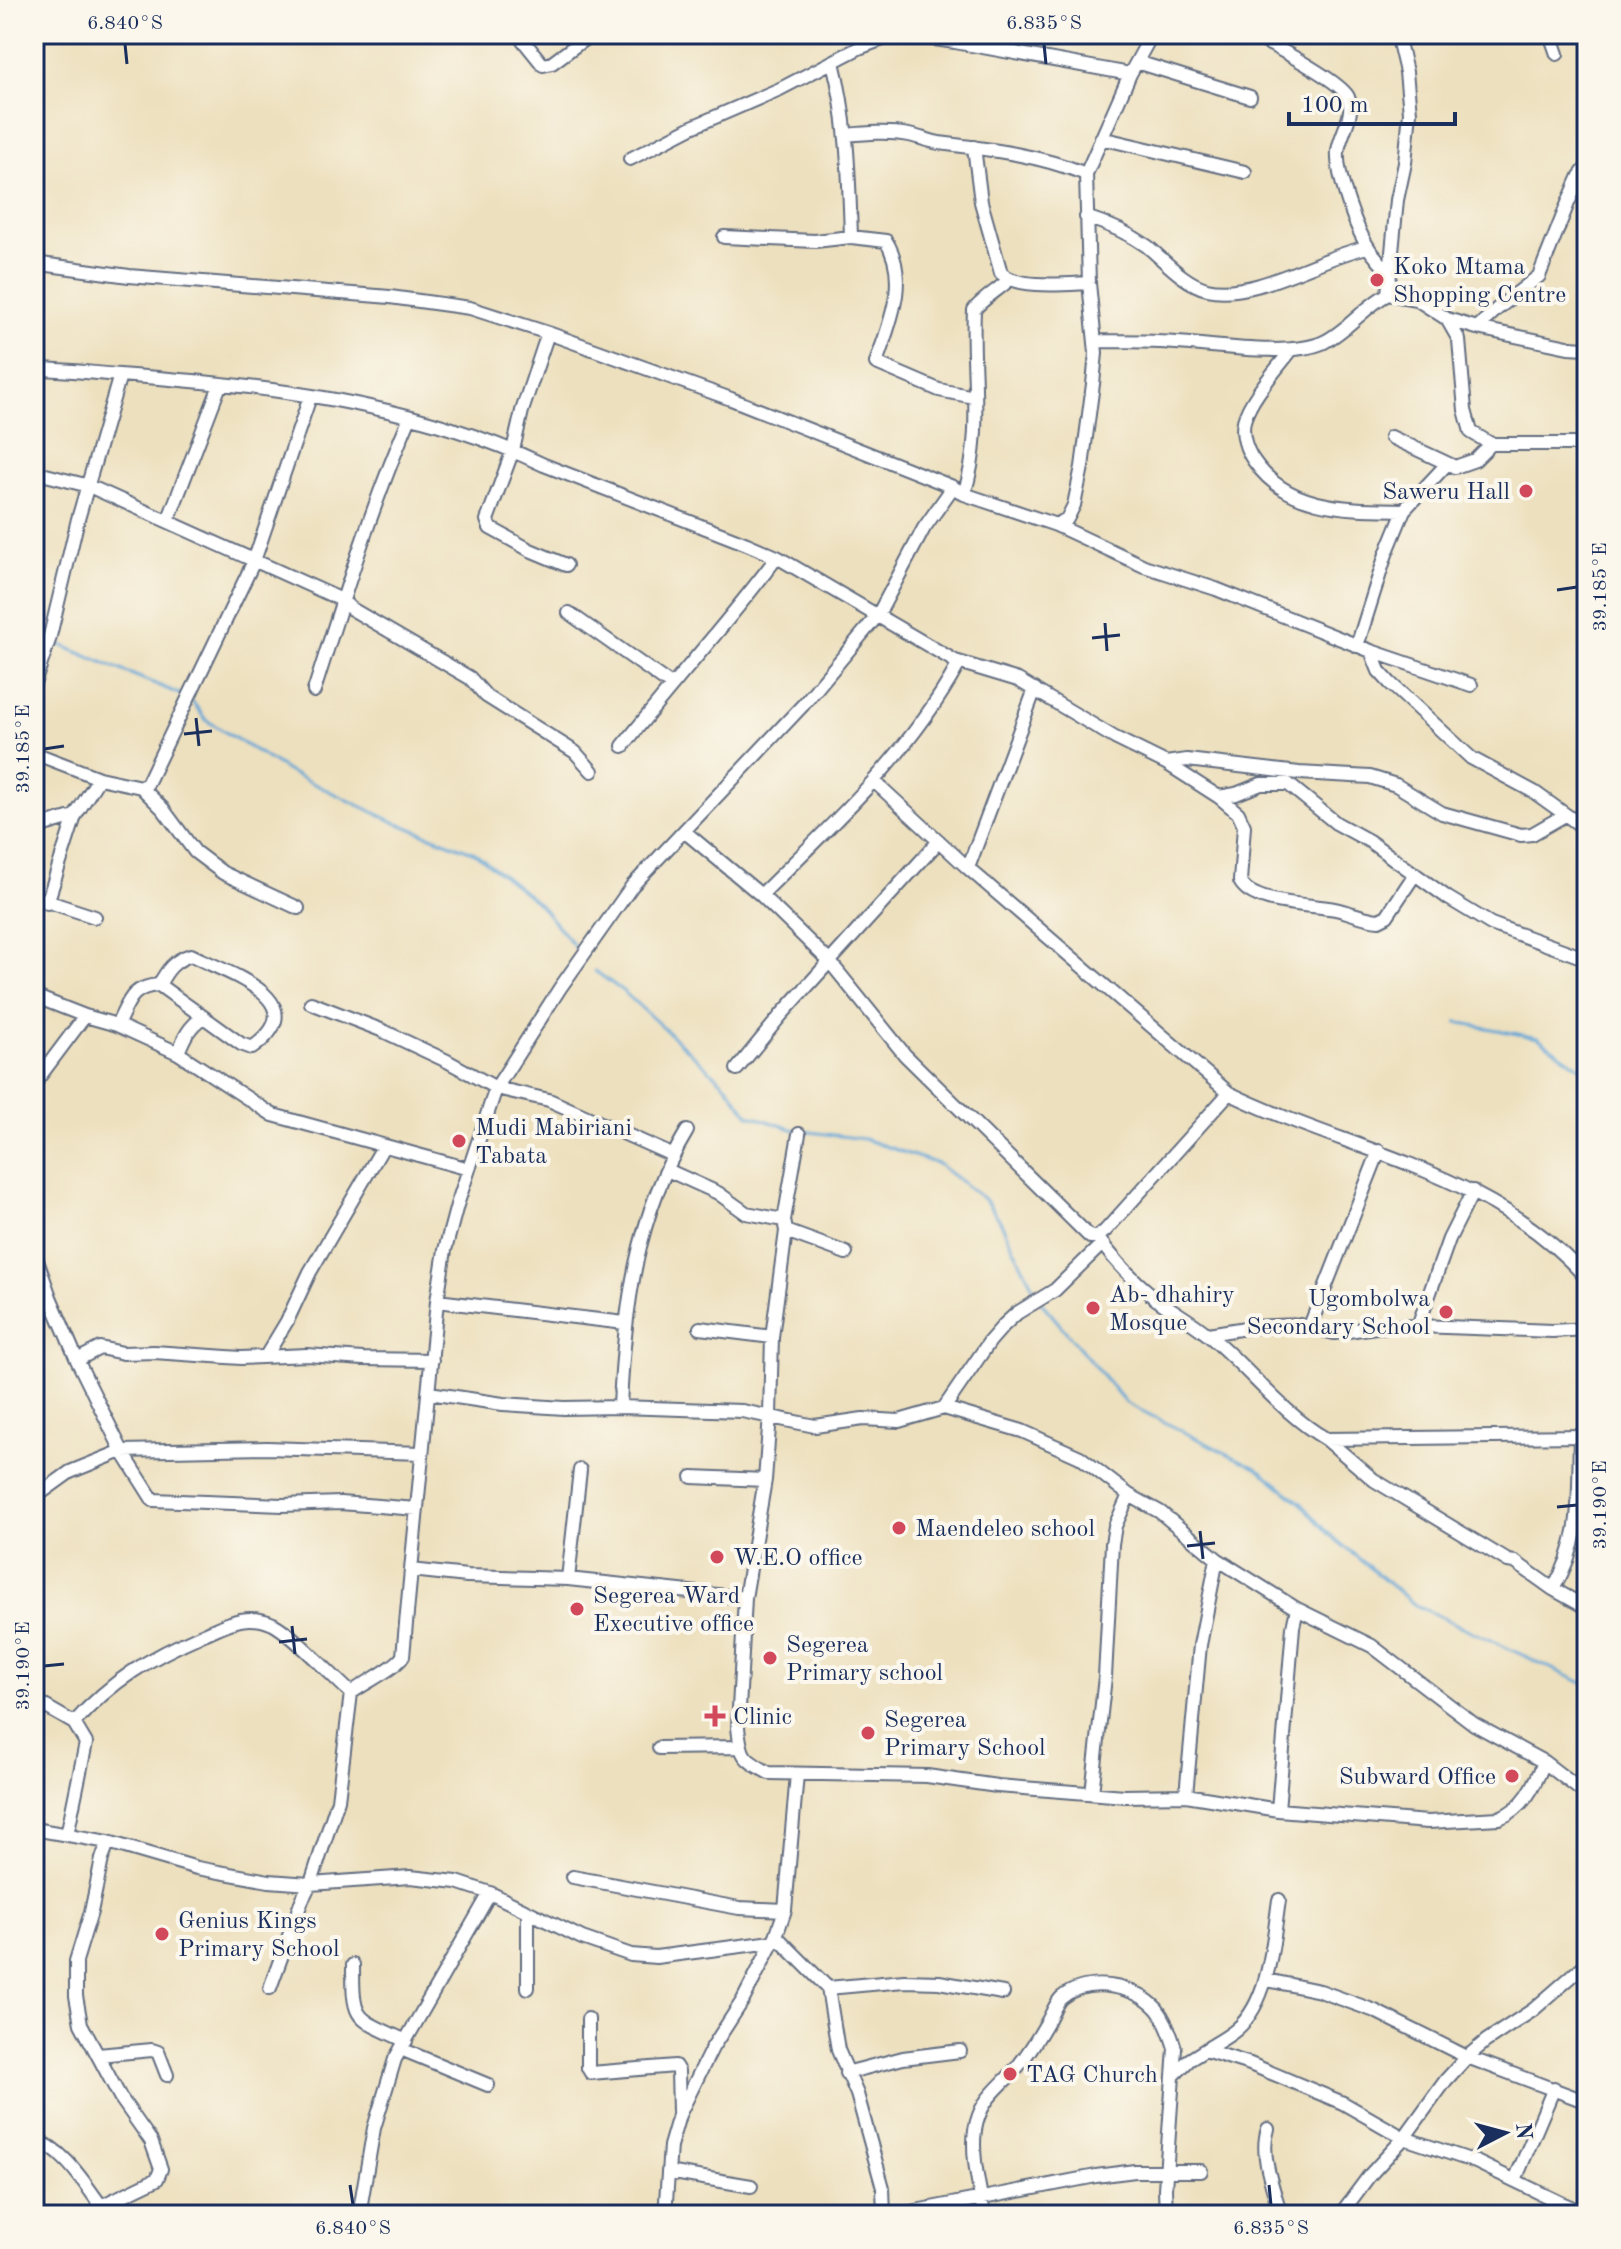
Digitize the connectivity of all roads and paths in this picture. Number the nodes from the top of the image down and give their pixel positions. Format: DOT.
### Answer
graph roads {
  1 [pos="518,34"];
  2 [pos="591,34"];
  3 [pos="907,34"];
  4 [pos="1152,34"];
  5 [pos="1251,34"];
  6 [pos="1397,34"];
  7 [pos="1550,34"];
  8 [pos="1270,38"];
  9 [pos="1557,54"];
  10 [pos="833,62"];
  11 [pos="1137,62"];
  12 [pos="1130,74"];
  13 [pos="1250,97"];
  14 [pos="846,135"];
  15 [pos="1101,138"];
  16 [pos="974,147"];
  17 [pos="630,159"];
  18 [pos="1587,167"];
  19 [pos="1245,172"];
  20 [pos="1086,174"];
  21 [pos="1086,217"];
  22 [pos="724,237"];
  23 [pos="851,237"];
  24 [pos="1368,247"];
  25 [pos="34,263"];
  26 [pos="1390,273"];
  27 [pos="1009,280"];
  28 [pos="1089,283"];
  29 [pos="1388,294"];
  30 [pos="1447,319"];
  31 [pos="1477,328"];
  32 [pos="548,333"];
  33 [pos="1095,341"];
  34 [pos="1587,348"];
  35 [pos="1292,349"];
  36 [pos="34,369"];
  37 [pos="120,375"];
  38 [pos="220,385"];
  39 [pos="310,397"];
  40 [pos="974,397"];
  41 [pos="410,417"];
  42 [pos="1391,437"];
  43 [pos="1491,444"];
  44 [pos="1584,446"];
  45 [pos="513,450"];
  46 [pos="1446,465"];
  47 [pos="34,472"];
  48 [pos="89,486"];
  49 [pos="958,491"];
  50 [pos="1404,510"];
  51 [pos="168,521"];
  52 [pos="1056,525"];
  53 [pos="777,557"];
  54 [pos="254,561"];
  55 [pos="566,565"];
  56 [pos="342,600"];
  57 [pos="569,613"];
  58 [pos="878,615"];
  59 [pos="1357,646"];
  60 [pos="1371,651"];
  61 [pos="955,661"];
  62 [pos="34,684"];
  63 [pos="671,685"];
  64 [pos="1471,685"];
  65 [pos="1035,689"];
  66 [pos="314,691"];
  67 [pos="623,746"];
  68 [pos="34,753"];
  69 [pos="1166,763"];
  70 [pos="592,771"];
  71 [pos="99,778"];
  72 [pos="875,782"];
  73 [pos="141,787"];
  74 [pos="1219,797"];
  75 [pos="1565,815"];
  76 [pos="75,816"];
  77 [pos="34,828"];
  78 [pos="1587,830"];
  79 [pos="684,831"];
  80 [pos="939,841"];
  81 [pos="968,868"];
  82 [pos="1415,874"];
  83 [pos="761,895"];
  84 [pos="34,897"];
  85 [pos="47,903"];
  86 [pos="298,908"];
  87 [pos="95,917"];
  88 [pos="1587,959"];
  89 [pos="830,962"];
  90 [pos="159,985"];
  91 [pos="34,996"];
  92 [pos="311,1003"];
  93 [pos="85,1016"];
  94 [pos="203,1017"];
  95 [pos="117,1025"];
  96 [pos="178,1053"];
  97 [pos="737,1069"];
  98 [pos="34,1084"];
  99 [pos="496,1088"];
  100 [pos="1229,1093"];
  101 [pos="687,1131"];
  102 [pos="799,1134"];
  103 [pos="383,1147"];
  104 [pos="1379,1151"];
  105 [pos="672,1155"];
  106 [pos="469,1169"];
  107 [pos="667,1170"];
  108 [pos="1473,1191"];
  109 [pos="785,1226"];
  110 [pos="1100,1240"];
  111 [pos="34,1252"];
  112 [pos="846,1253"];
  113 [pos="1587,1279"];
  114 [pos="437,1301"];
  115 [pos="625,1323"];
  116 [pos="1310,1326"];
  117 [pos="1418,1326"];
  118 [pos="700,1328"];
  119 [pos="1587,1329"];
  120 [pos="1208,1334"];
  121 [pos="772,1337"];
  122 [pos="266,1356"];
  123 [pos="77,1360"];
  124 [pos="432,1360"];
  125 [pos="429,1393"];
  126 [pos="620,1407"];
  127 [pos="944,1408"];
  128 [pos="770,1415"];
  129 [pos="1584,1436"];
  130 [pos="1326,1439"];
  131 [pos="122,1451"];
  132 [pos="421,1453"];
  133 [pos="580,1470"];
  134 [pos="692,1477"];
  135 [pos="765,1480"];
  136 [pos="1129,1495"];
  137 [pos="34,1498"];
  138 [pos="417,1509"];
  139 [pos="1217,1559"];
  140 [pos="411,1570"];
  141 [pos="568,1579"];
  142 [pos="1553,1589"];
  143 [pos="745,1598"];
  144 [pos="1587,1608"];
  145 [pos="1297,1609"];
  146 [pos="351,1693"];
  147 [pos="34,1700"];
  148 [pos="74,1723"];
  149 [pos="740,1747"];
  150 [pos="659,1748"];
  151 [pos="1544,1762"];
  152 [pos="797,1774"];
  153 [pos="1092,1793"];
  154 [pos="1186,1795"];
  155 [pos="1587,1795"];
  156 [pos="1278,1810"];
  157 [pos="34,1829"];
  158 [pos="67,1835"];
  159 [pos="108,1842"];
  160 [pos="573,1877"];
  161 [pos="310,1884"];
  162 [pos="490,1893"];
  163 [pos="1279,1900"];
  164 [pos="785,1910"];
  165 [pos="528,1914"];
  166 [pos="774,1939"];
  167 [pos="1587,1963"];
  168 [pos="353,1965"];
  169 [pos="1267,1980"];
  170 [pos="270,1988"];
  171 [pos="528,1988"];
  172 [pos="828,1988"];
  173 [pos="1003,1993"];
  174 [pos="588,2019"];
  175 [pos="404,2045"];
  176 [pos="1205,2050"];
  177 [pos="960,2051"];
  178 [pos="98,2055"];
  179 [pos="1467,2057"];
  180 [pos="846,2073"];
  181 [pos="167,2075"];
  182 [pos="1174,2075"];
  183 [pos="488,2085"];
  184 [pos="1554,2088"];
  185 [pos="1587,2102"];
  186 [pos="679,2115"];
  187 [pos="1268,2129"];
  188 [pos="1404,2138"];
  189 [pos="34,2140"];
  190 [pos="1167,2171"];
  191 [pos="1201,2171"];
  192 [pos="668,2172"];
  193 [pos="1515,2180"];
  194 [pos="751,2186"];
  195 [pos="981,2196"];
  196 [pos="1559,2202"];
  197 [pos="105,2210"];
  198 [pos="1582,2213"];
  199 [pos="359,2215"];
  200 [pos="665,2215"];
  201 [pos="884,2215"];
  202 [pos="895,2215"];
  203 [pos="984,2215"];
  204 [pos="1166,2215"];
  205 [pos="1281,2215"];
  206 [pos="1340,2215"];
  207 [pos="1543,2215"];
  1 -- 2 [label="street"];
  3 -- 10 [label="street"];
  3 -- 12 [label="street"];
  4 -- 11 [label="street"];
  5 -- 8 [label="street"];
  6 -- 26 [label="street"];
  7 -- 9 [label="street"];
  8 -- 24 [label="street"];
  10 -- 14 [label="street"];
  10 -- 17 [label="street"];
  11 -- 12 [label="street"];
  11 -- 13 [label="street"];
  12 -- 15 [label="street"];
  14 -- 16 [label="street"];
  14 -- 23 [label="street"];
  15 -- 19 [label="street"];
  15 -- 20 [label="street"];
  16 -- 20 [label="street"];
  16 -- 27 [label="street"];
  18 -- 31 [label="street"];
  20 -- 21 [label="street"];
  21 -- 24 [label="street"];
  21 -- 28 [label="street"];
  22 -- 23 [label="street"];
  23 -- 40 [label="street"];
  24 -- 26 [label="street"];
  25 -- 32 [label="street"];
  26 -- 29 [label="street"];
  27 -- 28 [label="street"];
  27 -- 40 [label="street"];
  28 -- 33 [label="street"];
  29 -- 30 [label="street"];
  29 -- 35 [label="street"];
  30 -- 31 [label="street"];
  30 -- 43 [label="street"];
  31 -- 34 [label="street"];
  32 -- 45 [label="street"];
  32 -- 49 [label="street"];
  33 -- 35 [label="street"];
  33 -- 52 [label="street"];
  35 -- 50 [label="street"];
  36 -- 37 [label="street"];
  37 -- 38 [label="street"];
  37 -- 48 [label="street"];
  38 -- 39 [label="street"];
  38 -- 51 [label="street"];
  39 -- 41 [label="street"];
  39 -- 54 [label="street"];
  40 -- 49 [label="street"];
  41 -- 45 [label="street"];
  41 -- 56 [label="street"];
  42 -- 46 [label="street"];
  43 -- 44 [label="street"];
  43 -- 46 [label="street"];
  45 -- 53 [label="street"];
  45 -- 55 [label="street"];
  46 -- 50 [label="street"];
  47 -- 48 [label="street"];
  48 -- 51 [label="street"];
  48 -- 62 [label="street"];
  49 -- 52 [label="street"];
  49 -- 58 [label="street"];
  50 -- 59 [label="street"];
  51 -- 54 [label="street"];
  52 -- 59 [label="street"];
  53 -- 58 [label="street"];
  53 -- 63 [label="street"];
  54 -- 56 [label="street"];
  54 -- 73 [label="street"];
  56 -- 66 [label="street"];
  56 -- 70 [label="street"];
  57 -- 63 [label="street"];
  58 -- 61 [label="street"];
  58 -- 79 [label="street"];
  59 -- 60 [label="street"];
  60 -- 64 [label="street"];
  60 -- 75 [label="street"];
  61 -- 65 [label="street"];
  61 -- 72 [label="street"];
  63 -- 67 [label="street"];
  65 -- 69 [label="street"];
  65 -- 81 [label="street"];
  68 -- 71 [label="street"];
  69 -- 74 [label="street"];
  69 -- 75 [label="street"];
  71 -- 73 [label="street"];
  71 -- 76 [label="street"];
  72 -- 80 [label="street"];
  72 -- 83 [label="street"];
  73 -- 86 [label="street"];
  74 -- 82 [label="street"];
  74 -- 82 [label="street"];
  75 -- 78 [label="street"];
  76 -- 77 [label="street"];
  76 -- 85 [label="street"];
  79 -- 83 [label="street"];
  79 -- 99 [label="street"];
  80 -- 81 [label="street"];
  80 -- 89 [label="street"];
  81 -- 100 [label="street"];
  82 -- 88 [label="street"];
  83 -- 89 [label="street"];
  84 -- 85 [label="street"];
  85 -- 87 [label="street"];
  89 -- 97 [label="street"];
  89 -- 110 [label="street"];
  90 -- 94 [label="street"];
  90 -- 94 [label="street"];
  90 -- 95 [label="street"];
  91 -- 93 [label="street"];
  92 -- 99 [label="street"];
  93 -- 95 [label="street"];
  93 -- 98 [label="street"];
  94 -- 96 [label="street"];
  95 -- 96 [label="street"];
  96 -- 103 [label="street"];
  99 -- 105 [label="street"];
  99 -- 106 [label="street"];
  100 -- 104 [label="street"];
  100 -- 110 [label="street"];
  101 -- 105 [label="street"];
  102 -- 109 [label="street"];
  103 -- 106 [label="street"];
  103 -- 122 [label="street"];
  104 -- 108 [label="street"];
  104 -- 116 [label="street"];
  105 -- 107 [label="street"];
  106 -- 114 [label="street"];
  107 -- 109 [label="street"];
  107 -- 115 [label="street"];
  108 -- 113 [label="street"];
  108 -- 117 [label="street"];
  109 -- 112 [label="street"];
  109 -- 121 [label="street"];
  110 -- 120 [label="street"];
  110 -- 127 [label="street"];
  111 -- 123 [label="street"];
  114 -- 115 [label="street"];
  114 -- 124 [label="street"];
  115 -- 126 [label="street"];
  116 -- 117 [label="street"];
  116 -- 120 [label="street"];
  117 -- 119 [label="street"];
  118 -- 121 [label="street"];
  120 -- 130 [label="street"];
  121 -- 128 [label="street"];
  122 -- 123 [label="street"];
  122 -- 124 [label="street"];
  123 -- 131 [label="street"];
  124 -- 125 [label="street"];
  125 -- 126 [label="street"];
  125 -- 132 [label="street"];
  126 -- 128 [label="street"];
  127 -- 128 [label="street"];
  127 -- 136 [label="street"];
  128 -- 135 [label="street"];
  129 -- 130 [label="street"];
  129 -- 142 [label="street"];
  130 -- 142 [label="street"];
  131 -- 132 [label="street"];
  131 -- 137 [label="street"];
  131 -- 138 [label="street"];
  132 -- 138 [label="street"];
  133 -- 141 [label="street"];
  134 -- 135 [label="street"];
  135 -- 143 [label="street"];
  136 -- 139 [label="street"];
  136 -- 153 [label="street"];
  138 -- 140 [label="street"];
  139 -- 145 [label="street"];
  139 -- 154 [label="street"];
  140 -- 141 [label="street"];
  140 -- 146 [label="street"];
  141 -- 143 [label="street"];
  142 -- 144 [label="street"];
  143 -- 149 [label="street"];
  145 -- 151 [label="street"];
  145 -- 156 [label="street"];
  146 -- 148 [label="street"];
  146 -- 161 [label="street"];
  147 -- 148 [label="street"];
  148 -- 158 [label="street"];
  149 -- 150 [label="street"];
  149 -- 152 [label="street"];
  151 -- 155 [label="street"];
  151 -- 156 [label="street"];
  152 -- 153 [label="street"];
  152 -- 164 [label="street"];
  153 -- 154 [label="street"];
  154 -- 156 [label="street"];
  157 -- 158 [label="street"];
  158 -- 159 [label="street"];
  159 -- 161 [label="street"];
  159 -- 178 [label="street"];
  160 -- 164 [label="street"];
  161 -- 162 [label="street"];
  161 -- 170 [label="street"];
  162 -- 165 [label="street"];
  162 -- 175 [label="street"];
  163 -- 169 [label="street"];
  164 -- 166 [label="street"];
  165 -- 166 [label="street"];
  165 -- 171 [label="street"];
  166 -- 172 [label="street"];
  166 -- 186 [label="street"];
  167 -- 179 [label="street"];
  168 -- 175 [label="street"];
  169 -- 176 [label="street"];
  169 -- 179 [label="street"];
  172 -- 173 [label="street"];
  172 -- 180 [label="street"];
  174 -- 186 [label="street"];
  175 -- 183 [label="street"];
  175 -- 199 [label="street"];
  176 -- 182 [label="street"];
  176 -- 188 [label="street"];
  177 -- 180 [label="street"];
  178 -- 181 [label="street"];
  178 -- 197 [label="street"];
  179 -- 184 [label="street"];
  179 -- 188 [label="street"];
  180 -- 201 [label="street"];
  182 -- 190 [label="street"];
  182 -- 195 [label="street"];
  184 -- 185 [label="street"];
  184 -- 193 [label="street"];
  186 -- 192 [label="street"];
  187 -- 205 [label="street"];
  188 -- 193 [label="street"];
  188 -- 206 [label="street"];
  189 -- 197 [label="street"];
  190 -- 191 [label="street"];
  190 -- 195 [label="street"];
  190 -- 204 [label="street"];
  192 -- 194 [label="street"];
  192 -- 200 [label="street"];
  193 -- 196 [label="street"];
  195 -- 202 [label="street"];
  195 -- 203 [label="street"];
  196 -- 198 [label="street"];
  196 -- 207 [label="street"];
}
